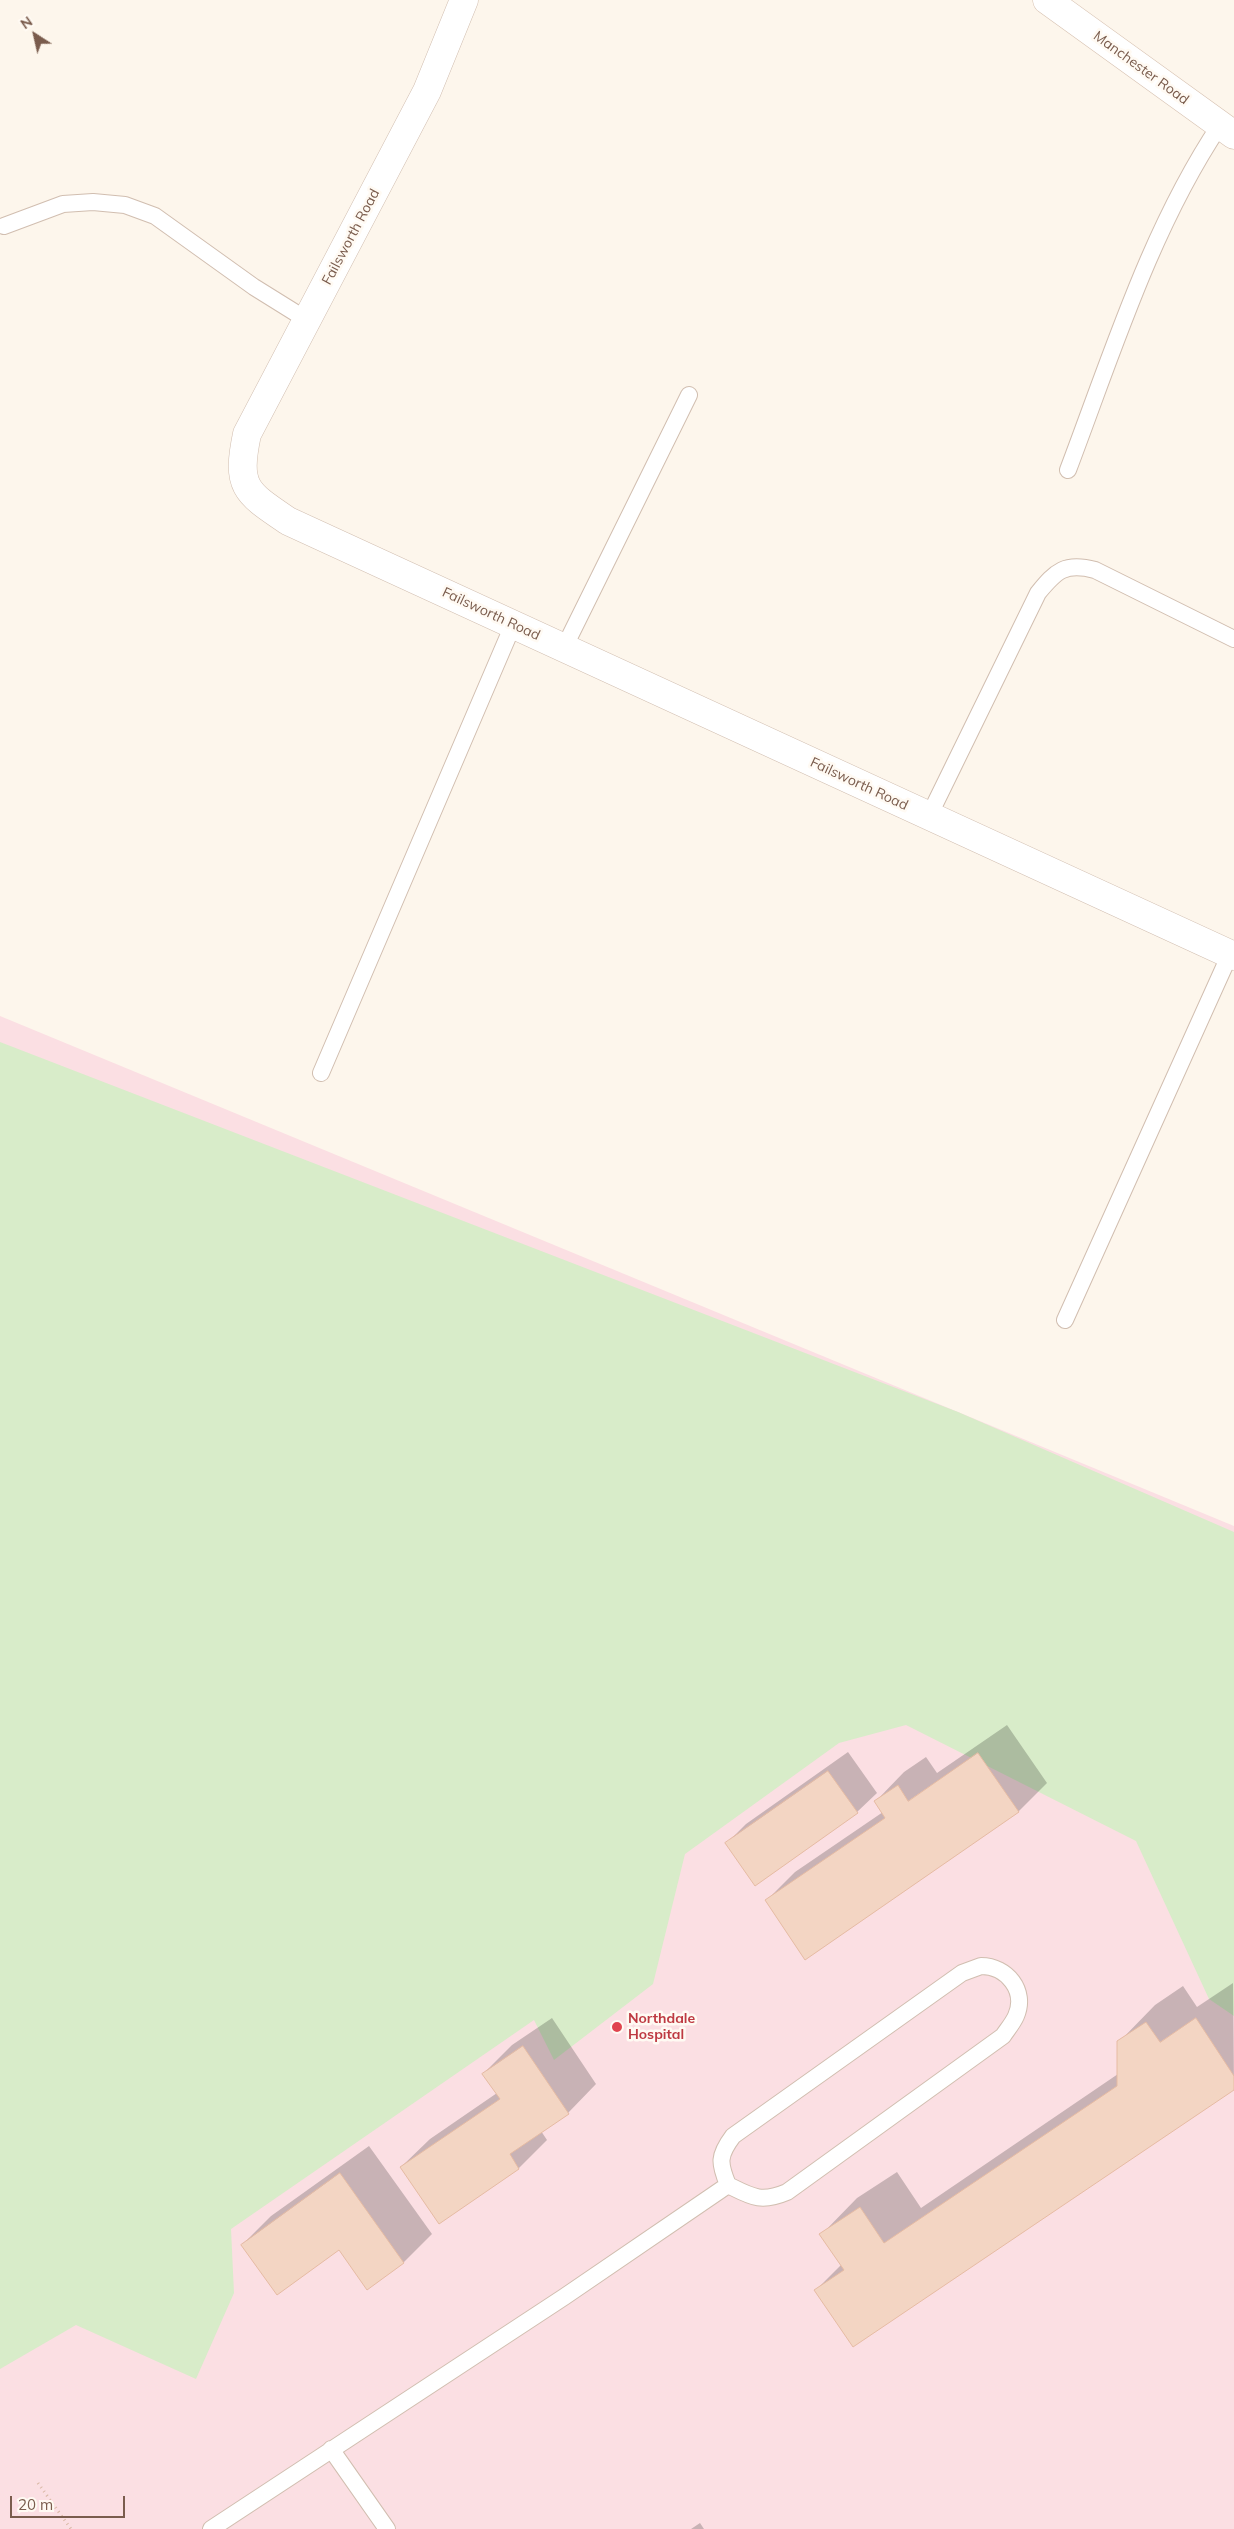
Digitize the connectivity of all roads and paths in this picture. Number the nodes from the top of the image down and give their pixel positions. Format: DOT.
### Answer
graph roads {
  1 [pos="464,0"];
  2 [pos="1047,0"];
  3 [pos="1227,130"];
  4 [pos="4,226"];
  5 [pos="307,320"];
  6 [pos="689,394"];
  7 [pos="1068,470"];
  8 [pos="513,625"];
  9 [pos="1234,639"];
  10 [pos="564,648"];
  11 [pos="929,816"];
  12 [pos="1232,955"];
  13 [pos="321,1073"];
  14 [pos="1065,1320"];
  15 [pos="728,2185"];
  16 [pos="331,2449"];
  17 [pos="38,2483"];
  18 [pos="71,2529"];
  19 [pos="211,2529"];
  20 [pos="387,2529"];
  1 -- 5 [label="street, Failsworth Road"];
  2 -- 3 [label="street, Manchester Road"];
  3 -- 7 [label="lane"];
  4 -- 5 [label="lane"];
  5 -- 8 [label="street, Failsworth Road"];
  6 -- 10 [label="lane"];
  8 -- 10 [label="street, Failsworth Road"];
  8 -- 13 [label="lane"];
  9 -- 11 [label="lane"];
  10 -- 11 [label="street, Failsworth Road"];
  11 -- 12 [label="street, Failsworth Road"];
  12 -- 14 [label="lane"];
  15 -- 15 [label="lane"];
  15 -- 16 [label="lane"];
  16 -- 19 [label="lane"];
  16 -- 20 [label="lane"];
  17 -- 18 [label="path"];
}
